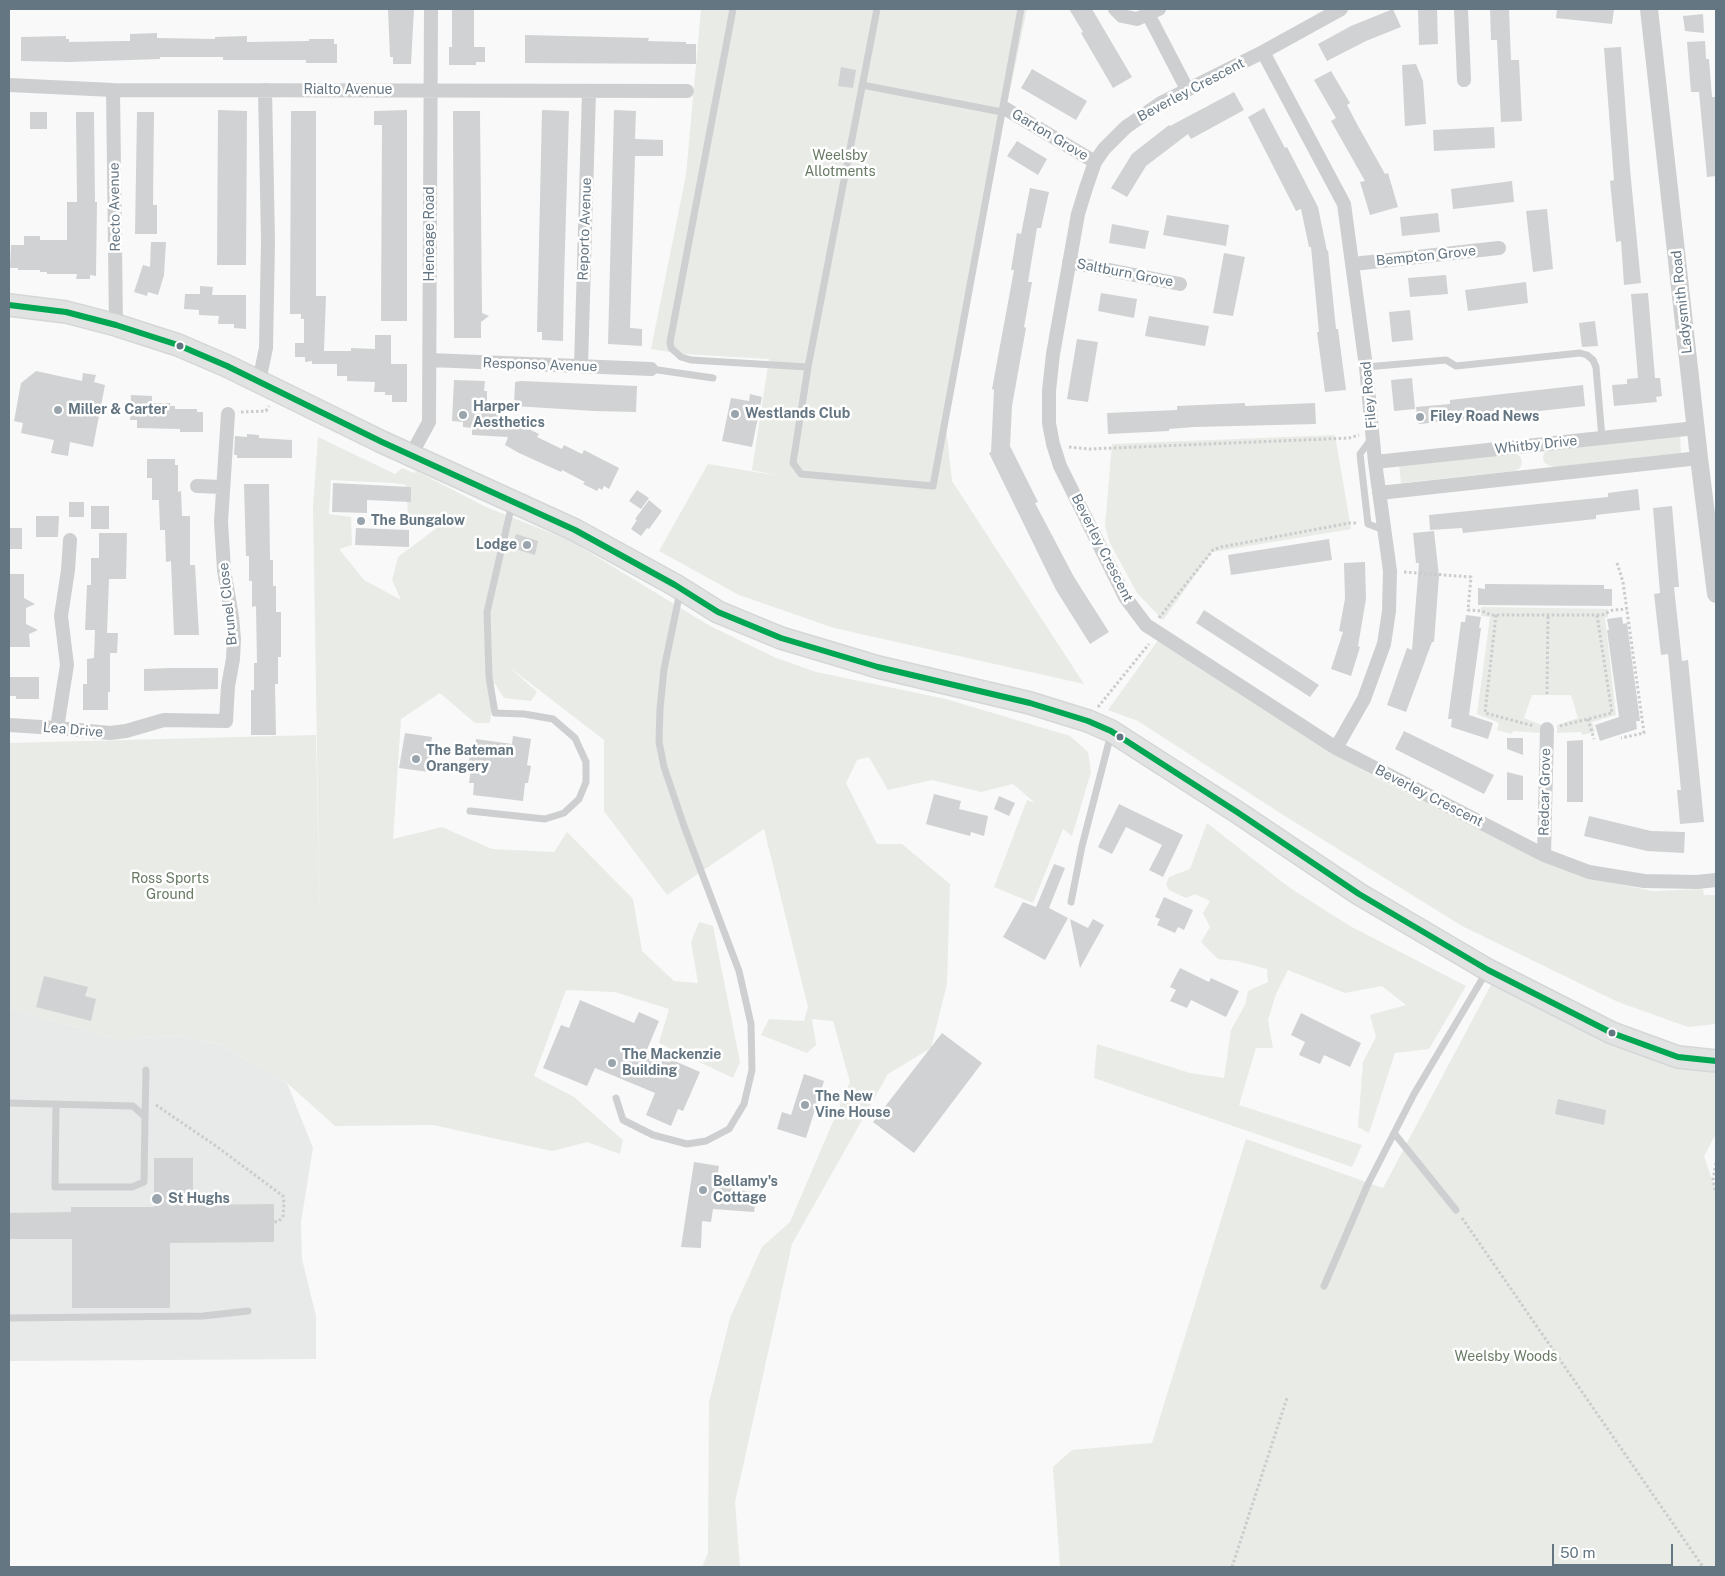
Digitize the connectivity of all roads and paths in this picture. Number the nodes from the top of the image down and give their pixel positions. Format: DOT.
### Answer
graph roads {
  1 [pos="430,9"];
  2 [pos="733,9"];
  3 [pos="877,9"];
  4 [pos="1021,9"];
  5 [pos="1114,9"];
  6 [pos="1341,9"];
  7 [pos="1461,9"];
  8 [pos="1649,9"];
  9 [pos="1153,12"];
  10 [pos="1263,52"];
  11 [pos="1464,80"];
  12 [pos="9,85"];
  13 [pos="862,85"];
  14 [pos="1187,89"];
  15 [pos="113,90"];
  16 [pos="265,90"];
  17 [pos="430,90"];
  18 [pos="687,91"];
  19 [pos="589,92"];
  20 [pos="1004,110"];
  21 [pos="1095,162"];
  22 [pos="1499,248"];
  23 [pos="1070,262"];
  24 [pos="1353,264"];
  25 [pos="1180,284"];
  26 [pos="9,305"];
  27 [pos="116,325"];
  28 [pos="430,360"];
  29 [pos="581,366"];
  30 [pos="808,366"];
  31 [pos="1366,367"];
  32 [pos="651,369"];
  33 [pos="713,378"];
  34 [pos="267,385"];
  35 [pos="228,414"];
  36 [pos="1696,428"];
  37 [pos="1372,433"];
  38 [pos="1602,438"];
  39 [pos="1053,444"];
  40 [pos="411,455"];
  41 [pos="1699,458"];
  42 [pos="1375,462"];
  43 [pos="197,486"];
  44 [pos="222,488"];
  45 [pos="1379,493"];
  46 [pos="512,502"];
  47 [pos="1368,524"];
  48 [pos="1384,530"];
  49 [pos="70,540"];
  50 [pos="1617,563"];
  51 [pos="1390,570"];
  52 [pos="681,589"];
  53 [pos="1716,594"];
  54 [pos="1627,609"];
  55 [pos="1496,615"];
  56 [pos="1548,615"];
  57 [pos="1597,615"];
  58 [pos="1157,633"];
  59 [pos="1547,694"];
  60 [pos="1588,719"];
  61 [pos="226,721"];
  62 [pos="1088,721"];
  63 [pos="9,725"];
  64 [pos="57,728"];
  65 [pos="1547,729"];
  66 [pos="1111,731"];
  67 [pos="1621,738"];
  68 [pos="1594,739"];
  69 [pos="1336,748"];
  70 [pos="470,811"];
  71 [pos="1544,855"];
  72 [pos="1716,880"];
  73 [pos="1071,902"];
  74 [pos="1488,970"];
  75 [pos="1712,1056"];
  76 [pos="146,1070"];
  77 [pos="145,1098"];
  78 [pos="616,1098"];
  79 [pos="9,1103"];
  80 [pos="56,1104"];
  81 [pos="145,1116"];
  82 [pos="1394,1133"];
  83 [pos="1716,1163"];
  84 [pos="1716,1193"];
  85 [pos="1456,1210"];
  86 [pos="274,1222"];
  87 [pos="1324,1286"];
  88 [pos="248,1311"];
  89 [pos="9,1318"];
  90 [pos="1287,1398"];
  91 [pos="1232,1567"];
  92 [pos="1703,1567"];
  1 -- 17 [label="street, Heneage Road"];
  2 -- 30 [label="lane"];
  3 -- 13 [label="lane"];
  4 -- 20 [label="lane"];
  5 -- 9 [label="street"];
  6 -- 10 [label="street, Beverley Crescent"];
  7 -- 11 [label="street"];
  8 -- 36 [label="street, Ladysmith Road"];
  9 -- 14 [label="street"];
  10 -- 14 [label="street, Beverley Crescent"];
  10 -- 24 [label="street, Filey Road"];
  12 -- 15 [label="street, Rialto Avenue"];
  13 -- 20 [label="lane"];
  13 -- 30 [label="lane"];
  14 -- 21 [label="street, Beverley Crescent"];
  15 -- 16 [label="street, Rialto Avenue"];
  15 -- 27 [label="street, Recto Avenue"];
  16 -- 17 [label="street, Rialto Avenue"];
  16 -- 34 [label="street"];
  17 -- 19 [label="street, Rialto Avenue"];
  17 -- 28 [label="street, Heneage Road"];
  18 -- 19 [label="street, Rialto Avenue"];
  19 -- 29 [label="street, Reporto Avenue"];
  20 -- 21 [label="street, Garton Grove"];
  20 -- 30 [label="lane"];
  21 -- 23 [label="street, Beverley Crescent"];
  22 -- 24 [label="street, Bempton Grove"];
  23 -- 25 [label="street, Saltburn Grove"];
  23 -- 39 [label="street, Beverley Crescent"];
  24 -- 31 [label="street, Filey Road"];
  26 -- 27 [label="main road"];
  27 -- 34 [label="main road"];
  28 -- 29 [label="street, Responso Avenue"];
  28 -- 40 [label="street, Heneage Road"];
  29 -- 32 [label="street, Responso Avenue"];
  31 -- 37 [label="street, Filey Road"];
  31 -- 38 [label="lane"];
  32 -- 33 [label="lane"];
  34 -- 35 [label="path"];
  34 -- 40 [label="main road"];
  35 -- 44 [label="street, Brunel Close"];
  36 -- 38 [label="street, Whitby Drive"];
  36 -- 41 [label="street, Ladysmith Road"];
  37 -- 39 [label="path"];
  37 -- 42 [label="street, Filey Road"];
  37 -- 47 [label="lane"];
  38 -- 42 [label="street, Whitby Drive"];
  39 -- 58 [label="street, Beverley Crescent"];
  40 -- 46 [label="main road"];
  41 -- 45 [label="street"];
  41 -- 53 [label="street, Ladysmith Road"];
  42 -- 45 [label="street, Filey Road"];
  43 -- 44 [label="street"];
  44 -- 61 [label="street, Brunel Close"];
  45 -- 48 [label="street, Filey Road"];
  46 -- 52 [label="main road"];
  46 -- 70 [label="lane"];
  47 -- 48 [label="lane"];
  47 -- 58 [label="path"];
  48 -- 51 [label="street, Filey Road"];
  49 -- 64 [label="street"];
  50 -- 54 [label="path"];
  51 -- 55 [label="path"];
  51 -- 69 [label="street, Filey Road"];
  52 -- 62 [label="main road"];
  52 -- 78 [label="lane"];
  54 -- 57 [label="path"];
  54 -- 67 [label="path"];
  55 -- 56 [label="path"];
  55 -- 65 [label="path"];
  56 -- 57 [label="path"];
  56 -- 59 [label="path"];
  57 -- 60 [label="path"];
  58 -- 62 [label="path"];
  58 -- 69 [label="street, Beverley Crescent"];
  60 -- 65 [label="path"];
  60 -- 68 [label="path"];
  61 -- 64 [label="street, Lea Drive"];
  62 -- 66 [label="main road"];
  63 -- 64 [label="street, Lea Drive"];
  65 -- 71 [label="street, Redcar Grove"];
  66 -- 73 [label="lane"];
  66 -- 74 [label="main road"];
  69 -- 71 [label="street, Beverley Crescent"];
  71 -- 72 [label="street, Beverley Crescent"];
  74 -- 75 [label="main road"];
  74 -- 82 [label="lane"];
  76 -- 77 [label="lane"];
  77 -- 81 [label="lane"];
  77 -- 86 [label="path"];
  79 -- 80 [label="lane"];
  80 -- 81 [label="lane"];
  80 -- 81 [label="lane"];
  82 -- 85 [label="lane"];
  82 -- 87 [label="lane"];
  83 -- 84 [label="path"];
  85 -- 92 [label="path"];
  88 -- 89 [label="lane"];
  90 -- 91 [label="path"];
}
